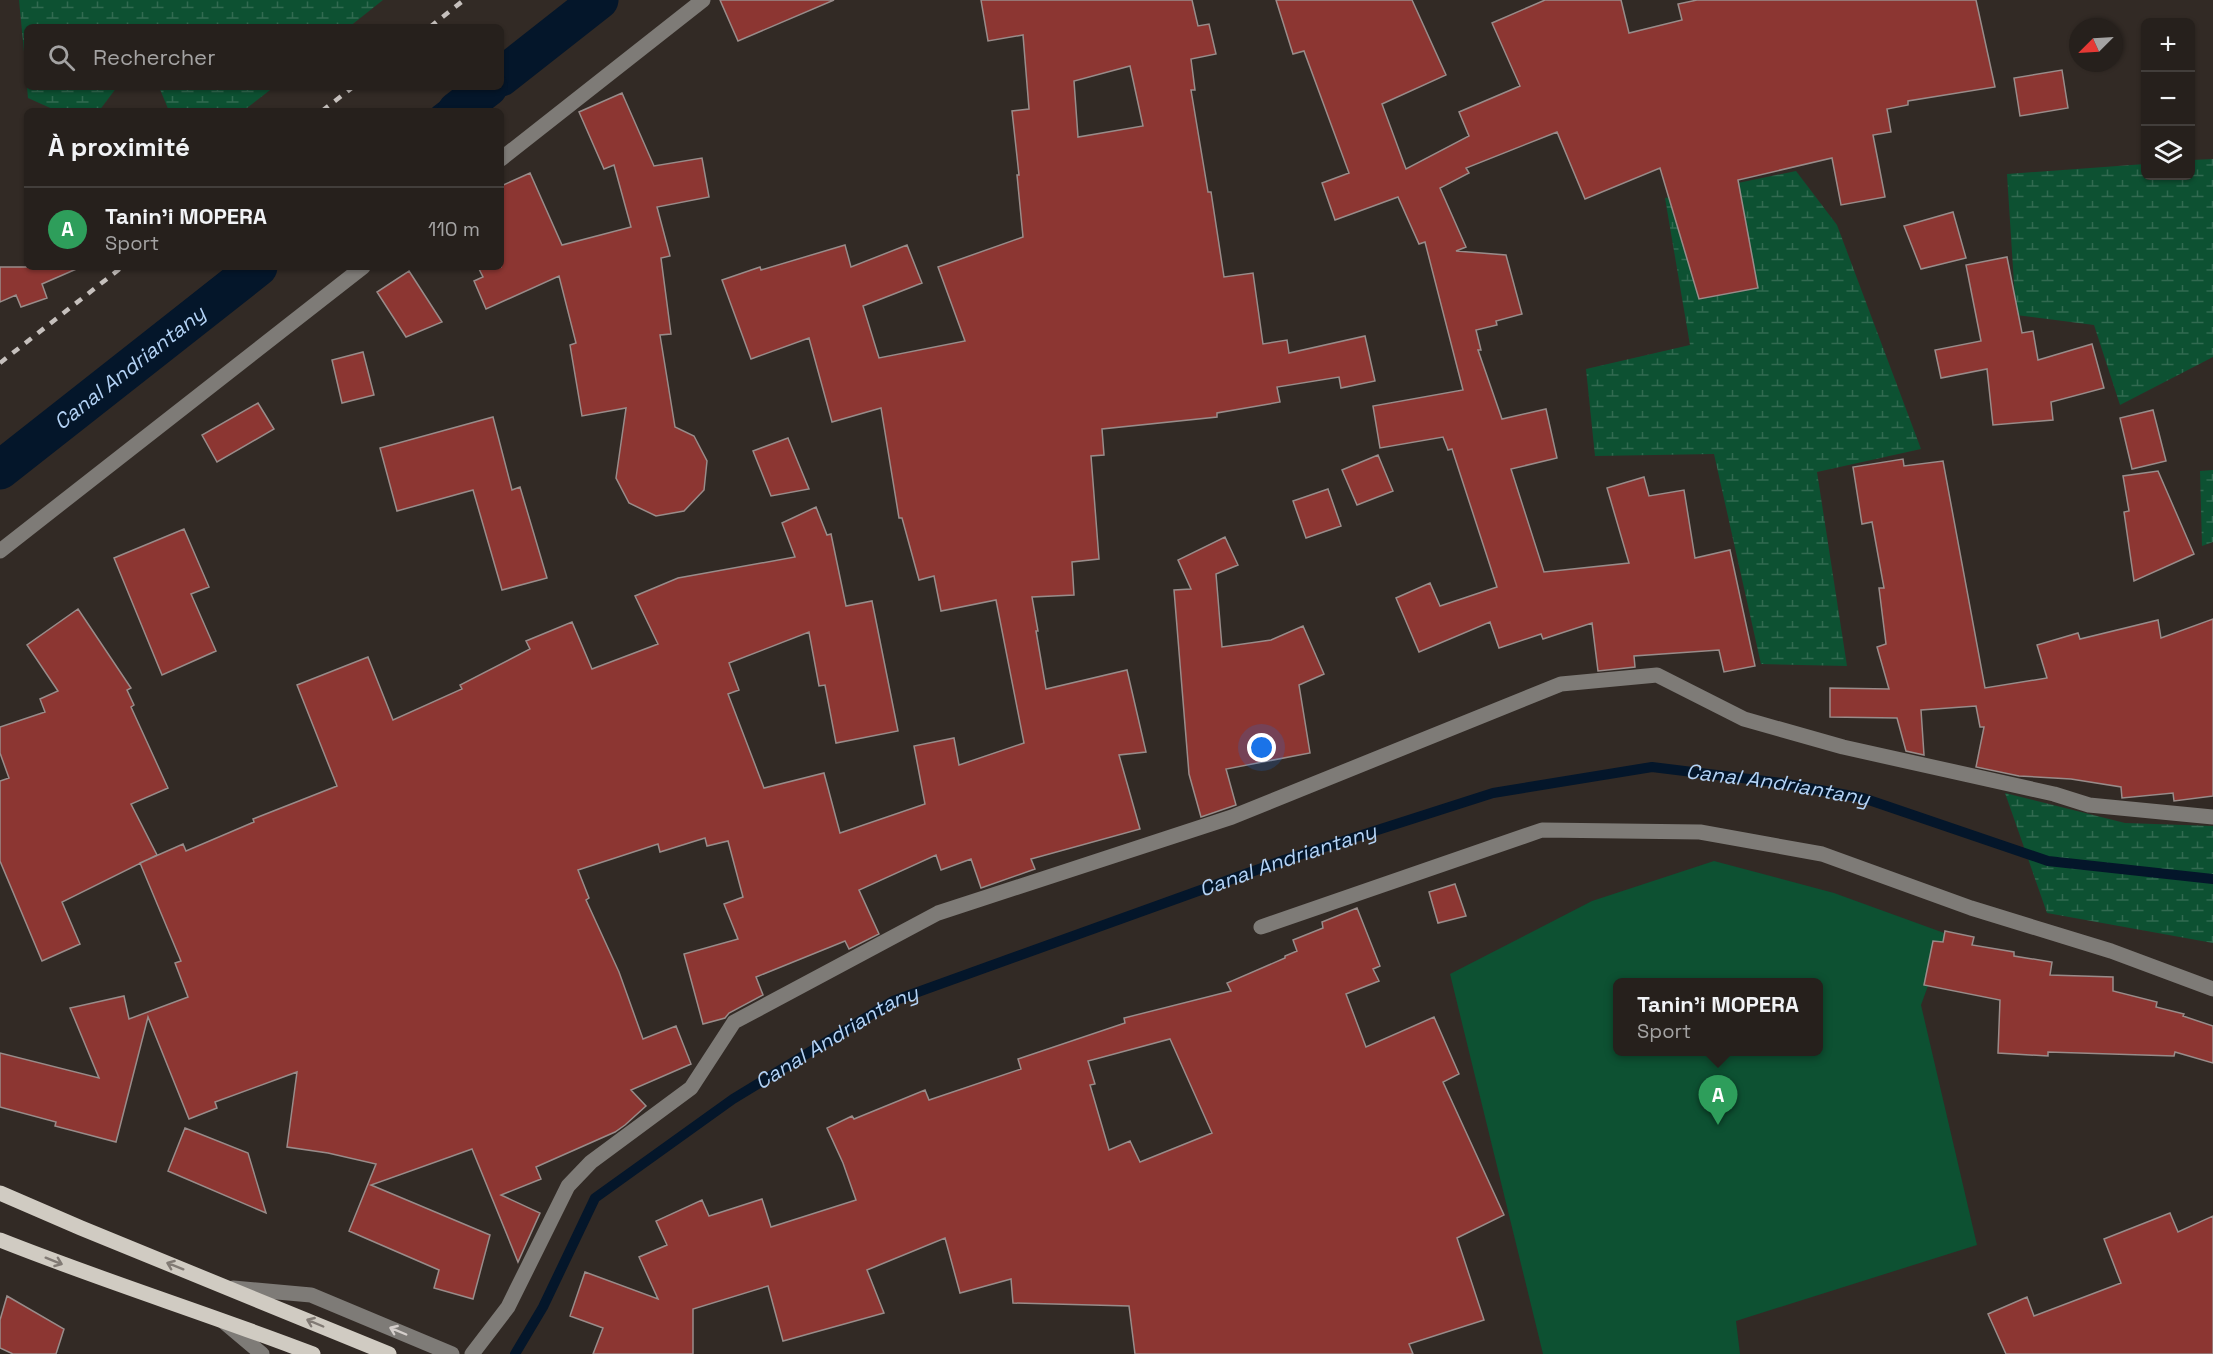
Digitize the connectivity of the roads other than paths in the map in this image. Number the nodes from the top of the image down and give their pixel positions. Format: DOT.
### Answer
graph roads {
  1 [pos="704,0"];
  2 [pos="504,157"];
  3 [pos="359,270"];
  4 [pos="0,551"];
  5 [pos="2213,817"];
  6 [pos="1262,927"];
  7 [pos="2213,988"];
  8 [pos="0,1193"];
  9 [pos="0,1240"];
  10 [pos="229,1288"];
  11 [pos="219,1318"];
  12 [pos="262,1354"];
  13 [pos="313,1354"];
  14 [pos="388,1354"];
  15 [pos="452,1354"];
  16 [pos="472,1354"];
  1 -- 2 [label="street"];
  3 -- 4 [label="street"];
  5 -- 16 [label="street"];
  6 -- 7 [label="street"];
  10 -- 8 [label="main road, one-way"];
  9 -- 11 [label="main road, one-way"];
  14 -- 10 [label="main road, one-way"];
  15 -- 10 [label="street, one-way"];
  11 -- 12 [label="street"];
  11 -- 13 [label="main road"];
}
